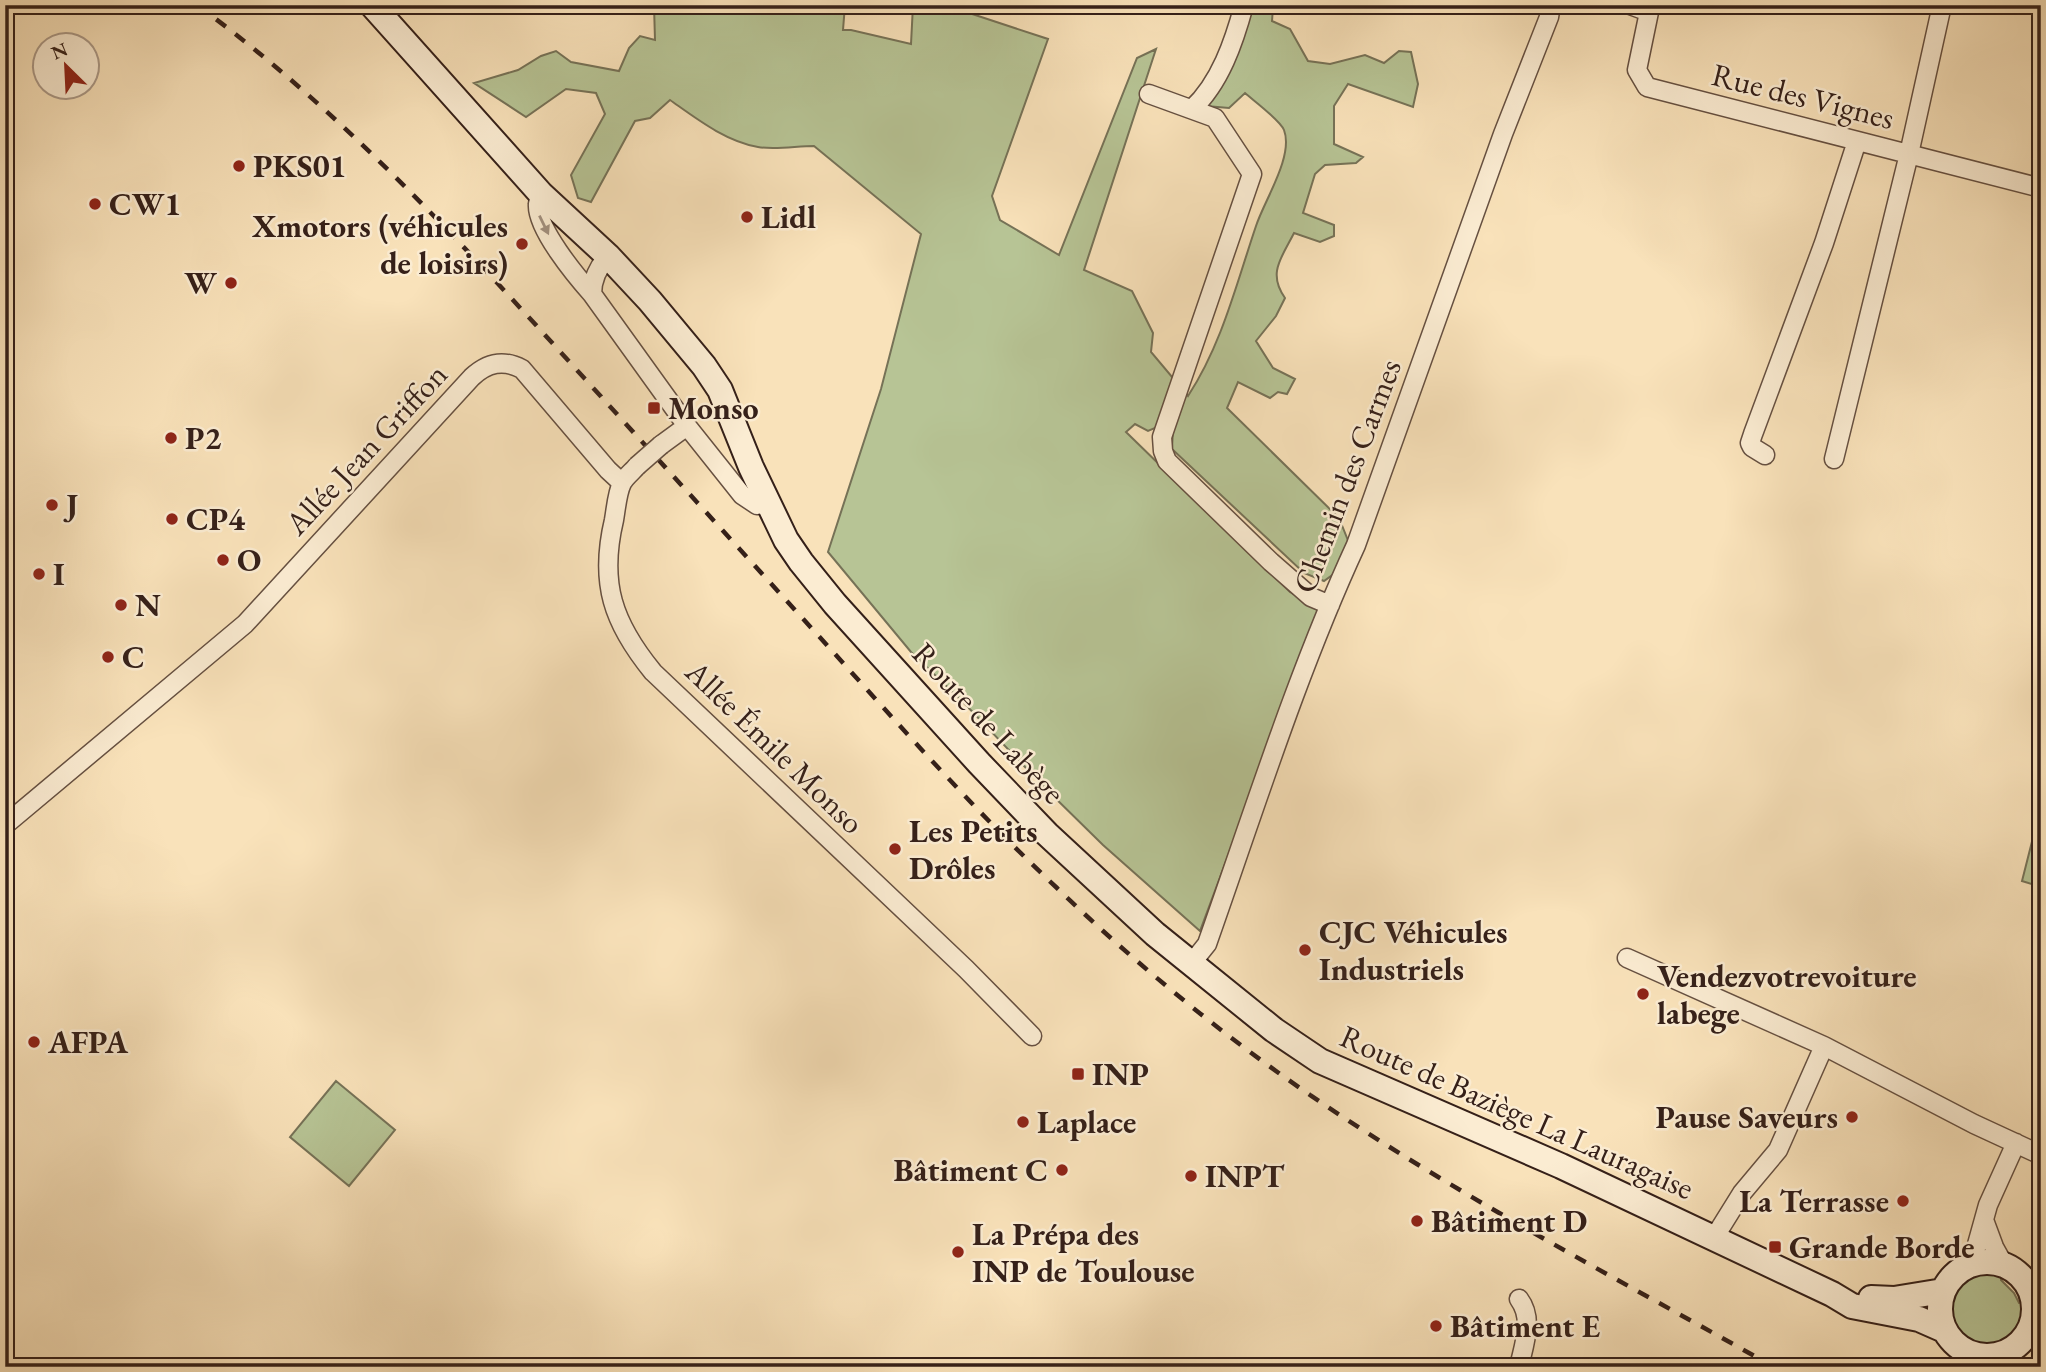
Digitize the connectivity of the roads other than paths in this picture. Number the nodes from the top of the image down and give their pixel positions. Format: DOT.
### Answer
graph roads {
  1 [pos="1244,5"];
  2 [pos="1551,5"];
  3 [pos="1630,5"];
  4 [pos="1942,5"];
  5 [pos="376,7"];
  6 [pos="1649,9"];
  7 [pos="1149,94"];
  8 [pos="1192,109"];
  9 [pos="1857,141"];
  10 [pos="1909,154"];
  11 [pos="2041,188"];
  12 [pos="541,194"];
  13 [pos="608,256"];
  14 [pos="592,294"];
  15 [pos="687,426"];
  16 [pos="1765,455"];
  17 [pos="1834,459"];
  18 [pos="622,483"];
  19 [pos="767,503"];
  20 [pos="1330,604"];
  21 [pos="5,825"];
  22 [pos="1627,958"];
  23 [pos="1191,964"];
  24 [pos="1032,1036"];
  25 [pos="1824,1046"];
  26 [pos="2016,1143"];
  27 [pos="2041,1155"];
  28 [pos="1984,1220"];
  29 [pos="1714,1238"];
  30 [pos="2004,1265"];
  31 [pos="1965,1267"];
  32 [pos="1943,1291"];
  33 [pos="1832,1294"];
  34 [pos="1519,1299"];
  35 [pos="1944,1330"];
  36 [pos="2036,1339"];
  37 [pos="2008,1361"];
  38 [pos="1519,1367"];
  1 -- 8 [label="street"];
  2 -- 20 [label="street, Chemin des Carmes"];
  3 -- 6 [label="street, Rue des Vignes"];
  4 -- 10 [label="street"];
  5 -- 12 [label="main road, Route de Labège"];
  6 -- 9 [label="street, Rue des Vignes"];
  7 -- 8 [label="street"];
  8 -- 20 [label="street"];
  9 -- 10 [label="street, Rue des Vignes"];
  9 -- 16 [label="street"];
  10 -- 11 [label="street, Rue des Vignes"];
  10 -- 17 [label="street"];
  12 -- 13 [label="main road, Route de Labège"];
  12 -- 14 [label="street, one-way"];
  13 -- 14 [label="street"];
  13 -- 19 [label="main road, Route de Labège"];
  14 -- 15 [label="street"];
  15 -- 18 [label="street, bridge"];
  15 -- 19 [label="street"];
  18 -- 21 [label="street, Allée Jean Griffon"];
  18 -- 24 [label="street, Allée Émile Monso"];
  19 -- 23 [label="main road, Route de Labège"];
  20 -- 23 [label="street, Chemin des Carmes"];
  22 -- 25 [label="street"];
  23 -- 29 [label="main road, Route de Baziège La Lauragaise"];
  25 -- 26 [label="street"];
  25 -- 29 [label="street"];
  26 -- 27 [label="street"];
  26 -- 28 [label="street"];
  28 -- 30 [label="street"];
  28 -- 31 [label="street"];
  29 -- 33 [label="main road, Route de Baziège La Lauragaise"];
  30 -- 31 [label="main road"];
  30 -- 36 [label="main road"];
  31 -- 32 [label="main road"];
  32 -- 33 [label="main road, Route de Baziège La Lauragaise"];
  32 -- 35 [label="main road"];
  33 -- 35 [label="main road, Route de Baziège La Lauragaise"];
  34 -- 38 [label="street"];
  35 -- 37 [label="main road"];
  36 -- 37 [label="main road"];
}
